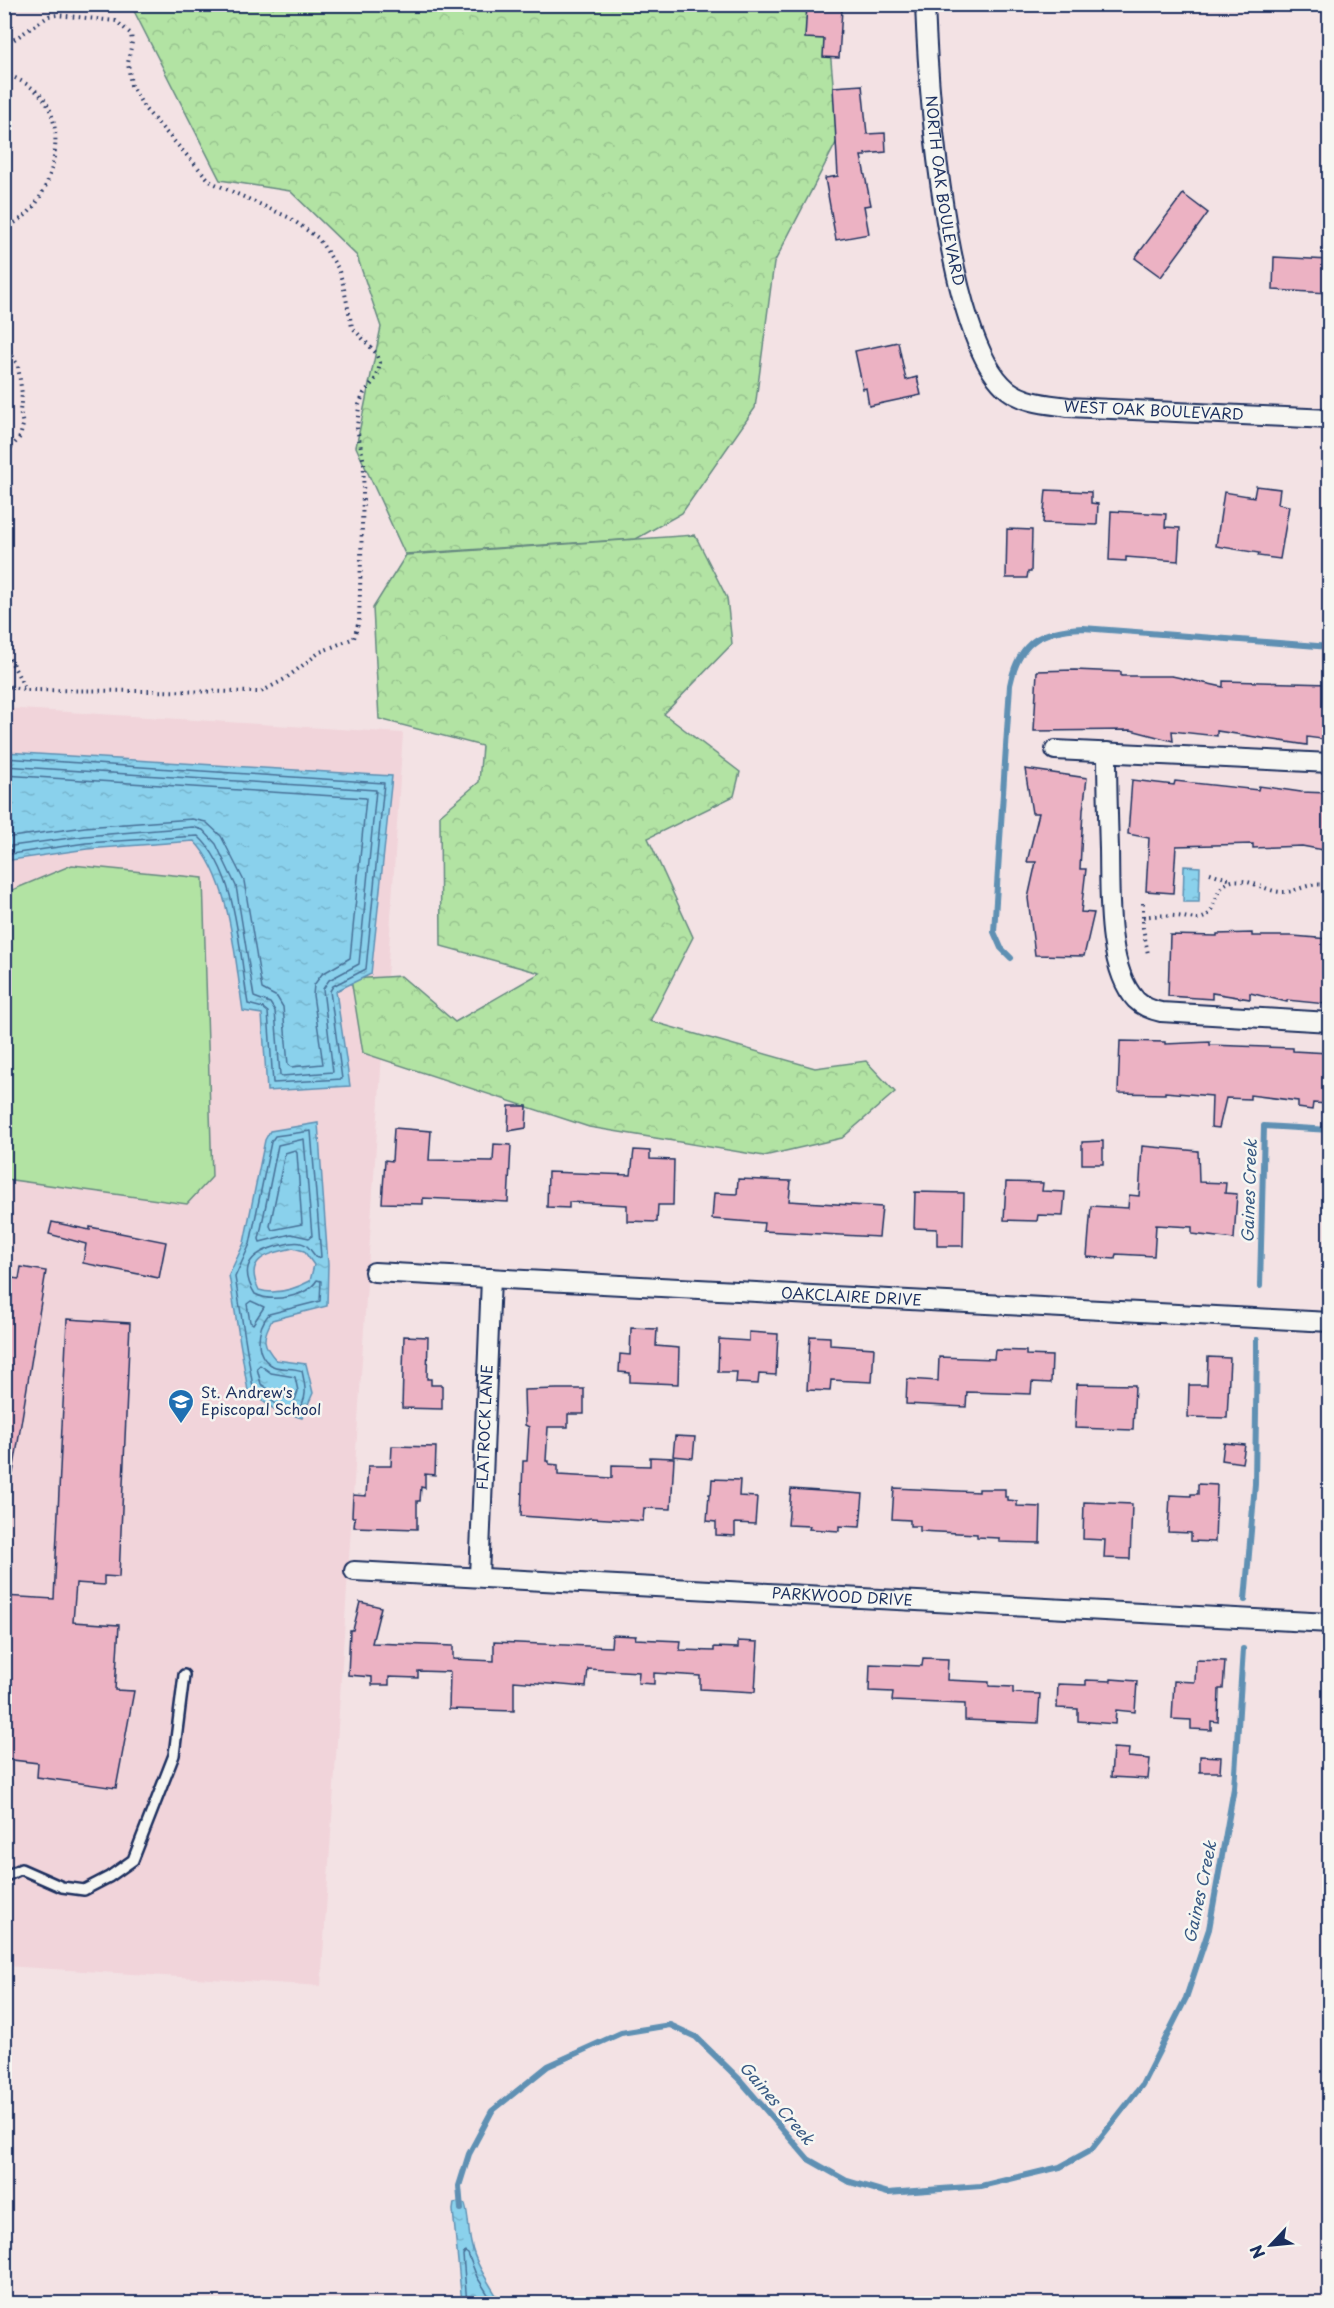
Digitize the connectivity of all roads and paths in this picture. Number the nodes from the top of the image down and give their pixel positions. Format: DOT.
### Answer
graph roads {
  1 [pos="925,4"];
  2 [pos="4,46"];
  3 [pos="4,73"];
  4 [pos="4,228"];
  5 [pos="4,340"];
  6 [pos="991,370"];
  7 [pos="1329,419"];
  8 [pos="4,456"];
  9 [pos="4,648"];
  10 [pos="4,685"];
  11 [pos="26,690"];
  12 [pos="1054,750"];
  13 [pos="1107,752"];
  14 [pos="1329,763"];
  15 [pos="1210,873"];
  16 [pos="1231,881"];
  17 [pos="1329,887"];
  18 [pos="1143,903"];
  19 [pos="1143,917"];
  20 [pos="1148,954"];
  21 [pos="1329,1022"];
  22 [pos="374,1272"];
  23 [pos="491,1278"];
  24 [pos="1329,1322"];
  25 [pos="354,1571"];
  26 [pos="479,1577"];
  27 [pos="1329,1623"];
  28 [pos="184,1675"];
  29 [pos="4,1877"];
  1 -- 6 [label="street, NORTH OAK BOULEVARD"];
  2 -- 11 [label="path"];
  3 -- 4 [label="path"];
  5 -- 8 [label="path"];
  6 -- 7 [label="street, WEST OAK BOULEVARD"];
  9 -- 11 [label="path"];
  10 -- 11 [label="path"];
  12 -- 13 [label="street"];
  13 -- 14 [label="street"];
  13 -- 21 [label="street"];
  15 -- 16 [label="path"];
  16 -- 17 [label="path"];
  16 -- 19 [label="path"];
  18 -- 19 [label="path"];
  19 -- 20 [label="path"];
  22 -- 23 [label="street, OAKCLAIRE DRIVE"];
  23 -- 24 [label="street, OAKCLAIRE DRIVE"];
  23 -- 26 [label="street, FLATROCK LANE"];
  25 -- 26 [label="street, PARKWOOD DRIVE"];
  26 -- 27 [label="street, PARKWOOD DRIVE"];
  28 -- 29 [label="lane"];
}
